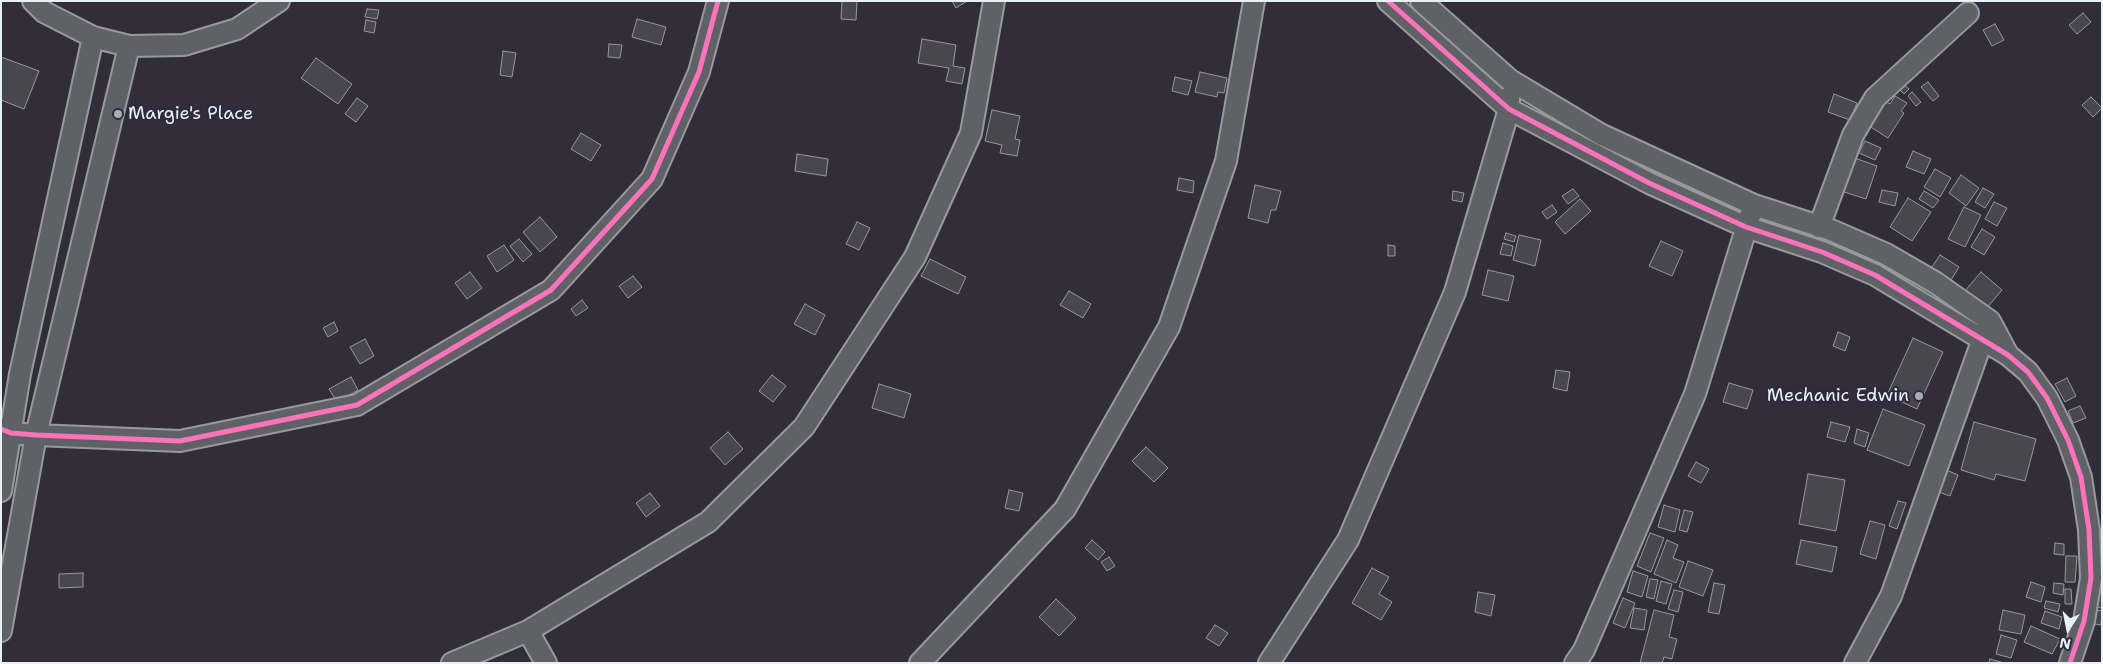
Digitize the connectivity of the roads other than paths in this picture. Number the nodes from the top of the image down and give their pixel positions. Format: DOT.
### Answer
graph roads {
  1 [pos="33,1"];
  2 [pos="279,1"];
  3 [pos="718,1"];
  4 [pos="994,1"];
  5 [pos="1254,1"];
  6 [pos="1388,1"];
  7 [pos="1421,1"];
  8 [pos="1968,13"];
  9 [pos="93,37"];
  10 [pos="128,46"];
  11 [pos="1510,80"];
  12 [pos="1509,109"];
  13 [pos="1754,205"];
  14 [pos="1819,226"];
  15 [pos="1746,227"];
  16 [pos="1990,321"];
  17 [pos="1981,341"];
  18 [pos="2008,355"];
  19 [pos="36,435"];
  20 [pos="6,440"];
  21 [pos="32,456"];
  22 [pos="1,491"];
  23 [pos="2096,541"];
  24 [pos="1,631"];
  25 [pos="528,631"];
  26 [pos="452,663"];
  27 [pos="546,663"];
  28 [pos="920,663"];
  29 [pos="1269,663"];
  30 [pos="1575,663"];
  31 [pos="1856,663"];
  32 [pos="2070,663"];
  1 -- 9 [label="street"];
  2 -- 10 [label="street"];
  3 -- 19 [label="street"];
  4 -- 25 [label="street"];
  5 -- 28 [label="street"];
  6 -- 12 [label="street"];
  7 -- 11 [label="street"];
  8 -- 14 [label="street"];
  9 -- 10 [label="street"];
  9 -- 20 [label="street"];
  10 -- 19 [label="street"];
  11 -- 12 [label="street"];
  11 -- 13 [label="street"];
  12 -- 15 [label="street"];
  12 -- 29 [label="street"];
  13 -- 14 [label="street"];
  13 -- 15 [label="street"];
  14 -- 16 [label="street"];
  15 -- 17 [label="street"];
  15 -- 30 [label="street"];
  16 -- 17 [label="street"];
  16 -- 18 [label="street"];
  17 -- 18 [label="street"];
  17 -- 31 [label="street"];
  18 -- 23 [label="street"];
  19 -- 20 [label="street"];
  19 -- 21 [label="street"];
  20 -- 21 [label="street"];
  20 -- 22 [label="street"];
  21 -- 24 [label="street"];
  23 -- 32 [label="street"];
  25 -- 26 [label="street"];
  25 -- 27 [label="street"];
}
